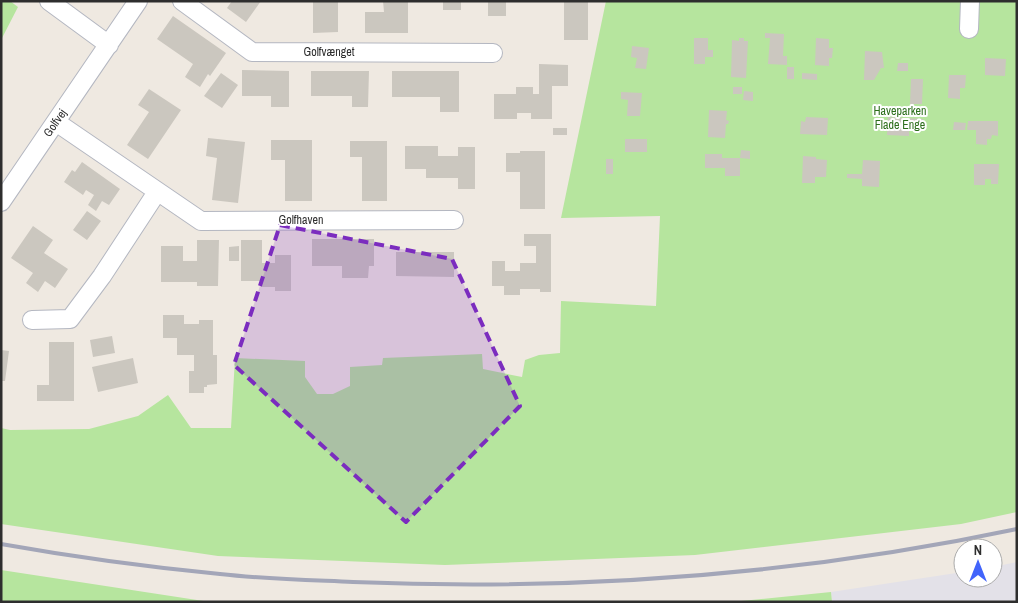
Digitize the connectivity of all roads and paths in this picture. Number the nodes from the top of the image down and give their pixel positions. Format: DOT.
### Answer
graph roads {
  1 [pos="49,1"];
  2 [pos="138,1"];
  3 [pos="182,1"];
  4 [pos="970,1"];
  5 [pos="969,29"];
  6 [pos="109,45"];
  7 [pos="493,53"];
  8 [pos="56,122"];
  9 [pos="157,192"];
  10 [pos="1,202"];
  11 [pos="454,220"];
  12 [pos="32,320"];
  1 -- 6 [label="street"];
  2 -- 6 [label="street, Golfvej"];
  3 -- 7 [label="street, Golfvænget"];
  4 -- 5 [label="street"];
  6 -- 8 [label="street, Golfvej"];
  8 -- 9 [label="street, Golfhaven"];
  8 -- 10 [label="street, Golfvej"];
  9 -- 11 [label="street, Golfhaven"];
  9 -- 12 [label="street"];
}
